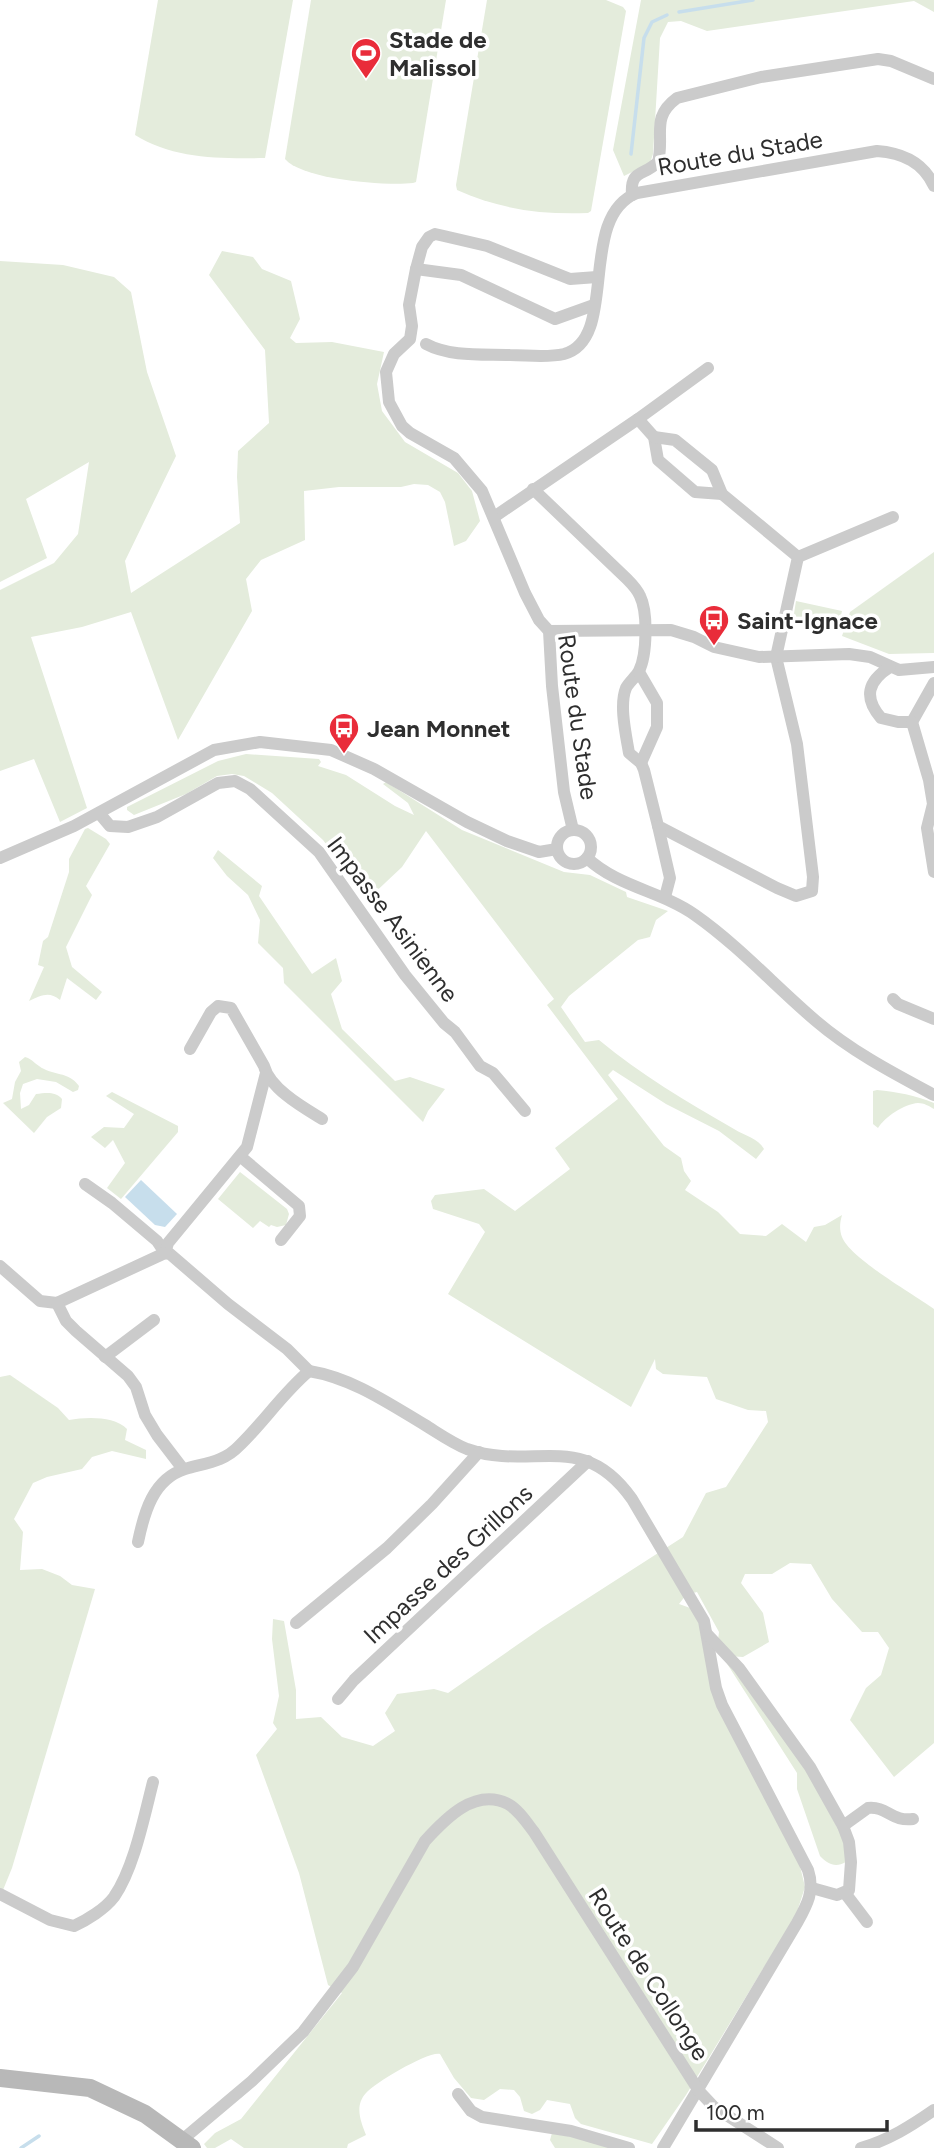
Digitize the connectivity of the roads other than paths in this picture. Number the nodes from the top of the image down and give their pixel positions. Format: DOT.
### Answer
graph roads {
  1 [pos="934,79"];
  2 [pos="928,165"];
  3 [pos="934,186"];
  4 [pos="632,195"];
  5 [pos="416,269"];
  6 [pos="597,277"];
  7 [pos="594,305"];
  8 [pos="426,344"];
  9 [pos="708,369"];
  10 [pos="638,419"];
  11 [pos="654,437"];
  12 [pos="533,489"];
  13 [pos="722,494"];
  14 [pos="494,517"];
  15 [pos="893,517"];
  16 [pos="799,557"];
  17 [pos="645,629"];
  18 [pos="548,631"];
  19 [pos="776,657"];
  20 [pos="890,667"];
  21 [pos="934,667"];
  22 [pos="639,672"];
  23 [pos="934,683"];
  24 [pos="912,722"];
  25 [pos="641,763"];
  26 [pos="99,813"];
  27 [pos="658,826"];
  28 [pos="573,830"];
  29 [pos="557,849"];
  30 [pos="0,858"];
  31 [pos="587,858"];
  32 [pos="934,872"];
  33 [pos="664,897"];
  34 [pos="893,999"];
  35 [pos="934,1019"];
  36 [pos="190,1049"];
  37 [pos="266,1073"];
  38 [pos="934,1095"];
  39 [pos="525,1111"];
  40 [pos="322,1119"];
  41 [pos="241,1157"];
  42 [pos="85,1184"];
  43 [pos="281,1240"];
  44 [pos="166,1253"];
  45 [pos="0,1266"];
  46 [pos="57,1303"];
  47 [pos="153,1320"];
  48 [pos="105,1357"];
  49 [pos="309,1371"];
  50 [pos="479,1452"];
  51 [pos="588,1461"];
  52 [pos="183,1469"];
  53 [pos="138,1542"];
  54 [pos="296,1623"];
  55 [pos="707,1633"];
  56 [pos="338,1699"];
  57 [pos="153,1782"];
  58 [pos="913,1818"];
  59 [pos="843,1826"];
  60 [pos="812,1888"];
  61 [pos="845,1893"];
  62 [pos="0,1894"];
  63 [pos="867,1922"];
  64 [pos="0,2078"];
  65 [pos="699,2091"];
  66 [pos="458,2094"];
  67 [pos="934,2110"];
  68 [pos="187,2144"];
  69 [pos="629,2148"];
  70 [pos="663,2148"];
  71 [pos="778,2148"];
  72 [pos="862,2148"];
  1 -- 4 [label="street"];
  2 -- 3 [label="street, Route du Stade"];
  2 -- 4 [label="street, Route du Stade"];
  4 -- 6 [label="street, Route du Stade"];
  5 -- 6 [label="street"];
  5 -- 7 [label="street"];
  5 -- 14 [label="street, Route du Stade"];
  6 -- 7 [label="street, Route du Stade"];
  7 -- 8 [label="street, Route du Stade"];
  9 -- 10 [label="street"];
  10 -- 11 [label="street"];
  10 -- 12 [label="street"];
  11 -- 13 [label="street"];
  11 -- 13 [label="street"];
  12 -- 14 [label="street"];
  12 -- 17 [label="street"];
  13 -- 16 [label="street"];
  14 -- 18 [label="street, Route du Stade"];
  15 -- 16 [label="street"];
  16 -- 19 [label="street"];
  17 -- 18 [label="street"];
  17 -- 19 [label="street"];
  17 -- 22 [label="street"];
  18 -- 28 [label="street, Route du Stade"];
  19 -- 20 [label="street"];
  19 -- 27 [label="street"];
  20 -- 21 [label="street"];
  20 -- 24 [label="street"];
  22 -- 25 [label="street"];
  22 -- 25 [label="street"];
  23 -- 24 [label="street"];
  24 -- 32 [label="street"];
  25 -- 27 [label="street"];
  26 -- 29 [label="street"];
  26 -- 30 [label="street"];
  26 -- 39 [label="street, Impasse Asinienne"];
  27 -- 33 [label="street"];
  28 -- 29 [label="street"];
  28 -- 31 [label="street"];
  29 -- 31 [label="street"];
  31 -- 33 [label="street"];
  33 -- 38 [label="street"];
  34 -- 35 [label="street"];
  36 -- 37 [label="street"];
  37 -- 40 [label="street"];
  37 -- 41 [label="street"];
  41 -- 43 [label="street"];
  41 -- 44 [label="street"];
  42 -- 44 [label="street"];
  44 -- 46 [label="street"];
  44 -- 49 [label="street"];
  45 -- 46 [label="street"];
  46 -- 48 [label="street"];
  47 -- 48 [label="street"];
  48 -- 52 [label="street"];
  49 -- 50 [label="street"];
  49 -- 52 [label="street"];
  50 -- 51 [label="street"];
  50 -- 54 [label="street"];
  51 -- 55 [label="street"];
  51 -- 56 [label="street, Impasse des Grillons"];
  52 -- 53 [label="street"];
  55 -- 59 [label="street"];
  55 -- 60 [label="street"];
  57 -- 62 [label="street"];
  58 -- 59 [label="street"];
  59 -- 61 [label="street"];
  60 -- 61 [label="street"];
  60 -- 65 [label="street, Route de Collonge"];
  61 -- 63 [label="street"];
  64 -- 68 [label="main road"];
  65 -- 68 [label="street, Route de Collonge"];
  65 -- 70 [label="street"];
  65 -- 71 [label="street"];
  66 -- 69 [label="street"];
  67 -- 72 [label="street"];
}
